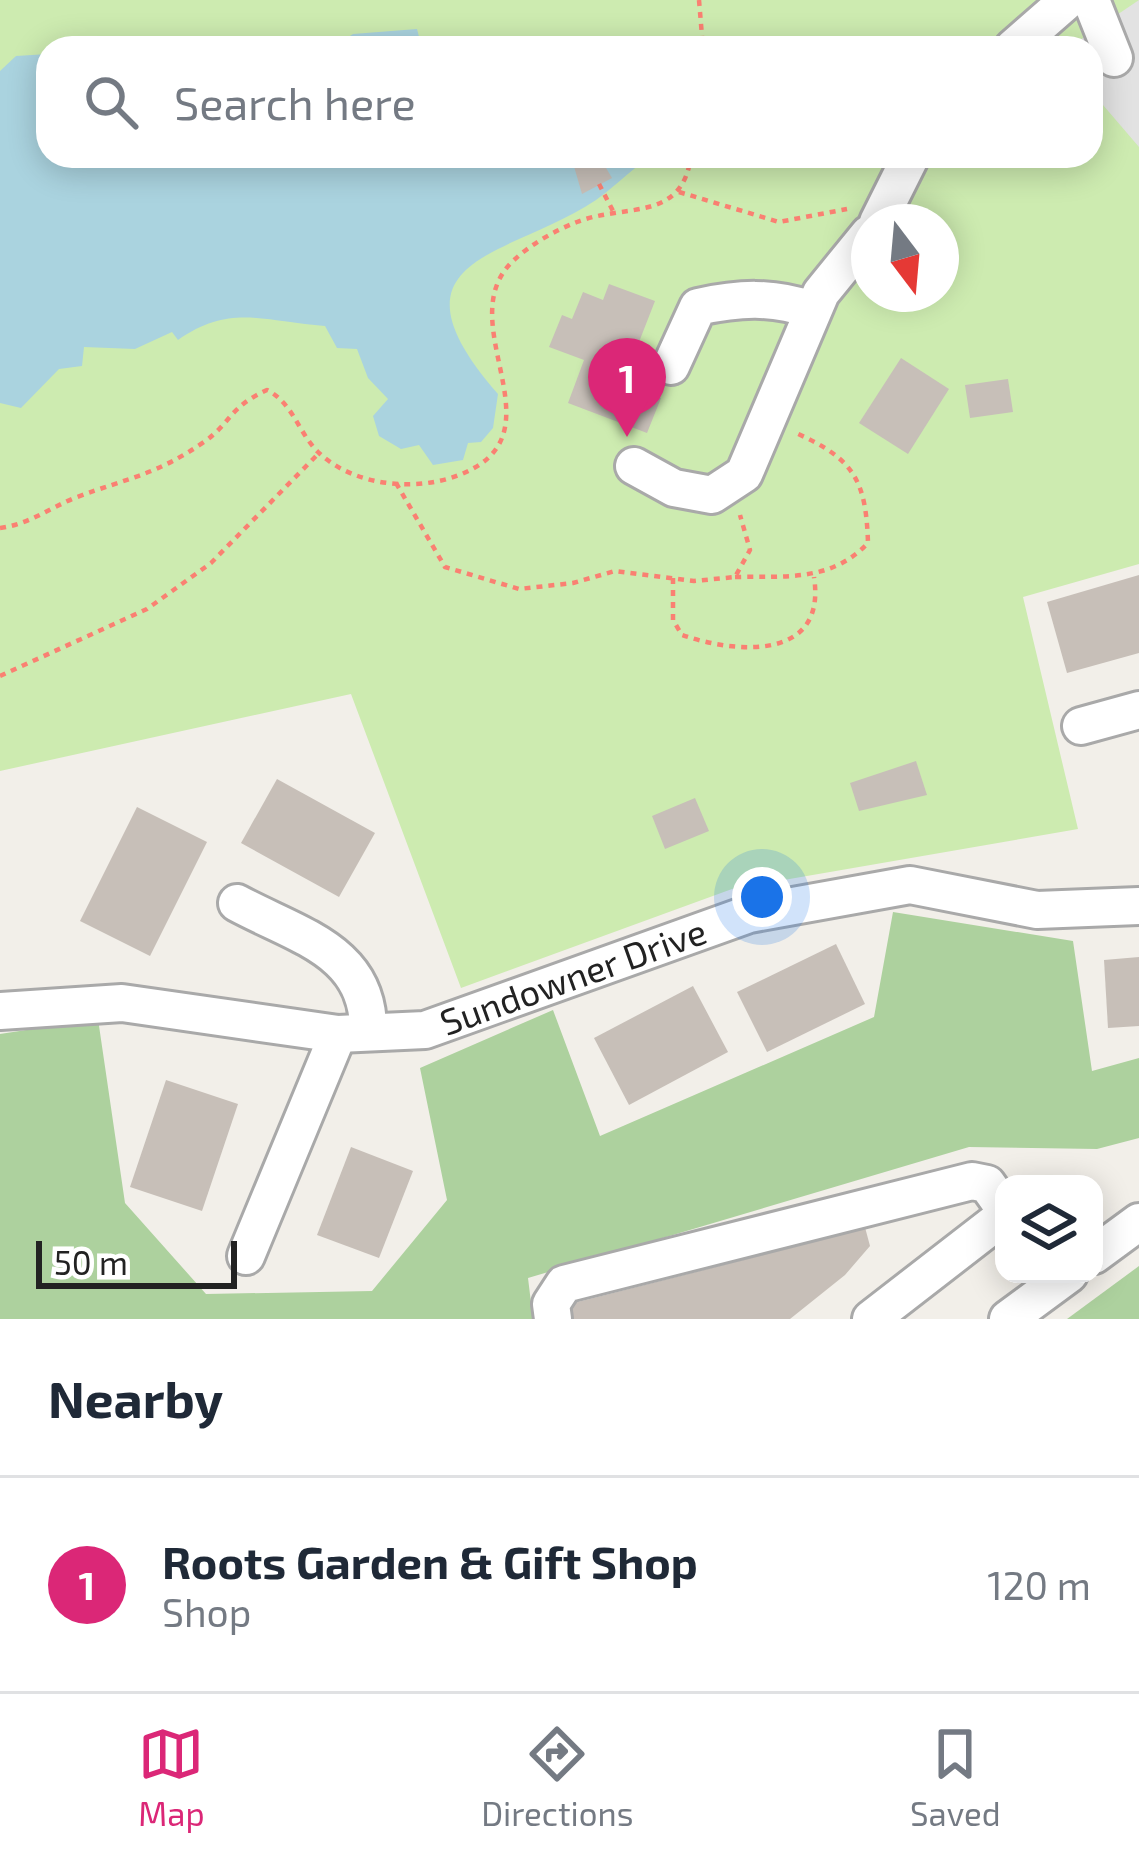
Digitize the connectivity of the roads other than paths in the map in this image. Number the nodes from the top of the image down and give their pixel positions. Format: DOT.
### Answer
graph roads {
  1 [pos="1068,0"];
  2 [pos="1091,0"];
  3 [pos="1027,36"];
  4 [pos="1114,58"];
  5 [pos="903,168"];
  6 [pos="879,204"];
  7 [pos="851,248"];
  8 [pos="812,310"];
  9 [pos="671,366"];
  10 [pos="634,466"];
  11 [pos="1139,710"];
  12 [pos="1082,726"];
  13 [pos="237,903"];
  14 [pos="1139,906"];
  15 [pos="0,1011"];
  16 [pos="353,1033"];
  17 [pos="995,1197"];
  18 [pos="995,1219"];
  19 [pos="1139,1222"];
  20 [pos="1103,1248"];
  21 [pos="246,1256"];
  22 [pos="1057,1283"];
  23 [pos="554,1319"];
  24 [pos="871,1319"];
  25 [pos="1008,1319"];
  1 -- 3 [label="street"];
  2 -- 4 [label="street"];
  5 -- 6 [label="street"];
  7 -- 8 [label="street"];
  8 -- 9 [label="street"];
  8 -- 10 [label="street"];
  11 -- 12 [label="street"];
  13 -- 16 [label="street"];
  14 -- 16 [label="street, Sundowner Drive"];
  15 -- 16 [label="street, Sundowner Drive"];
  16 -- 21 [label="street"];
  17 -- 23 [label="street"];
  18 -- 24 [label="street"];
  19 -- 20 [label="street"];
  22 -- 25 [label="street"];
}
